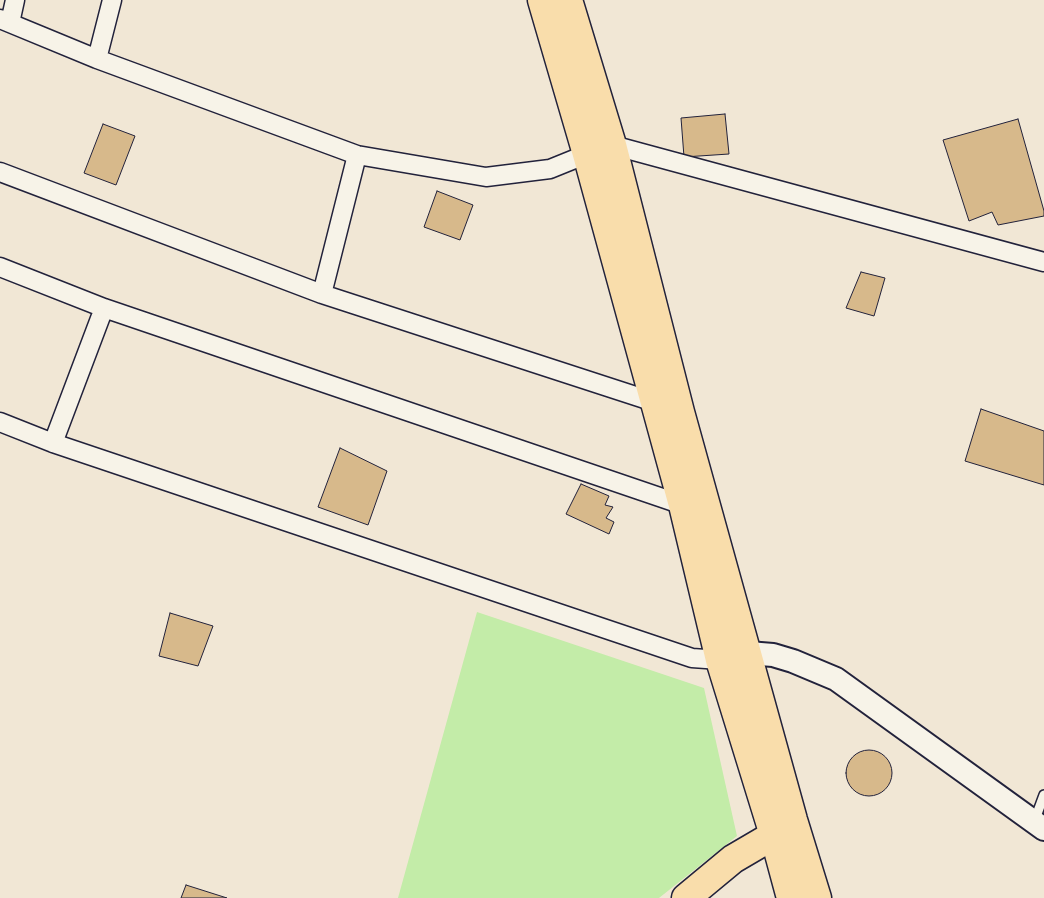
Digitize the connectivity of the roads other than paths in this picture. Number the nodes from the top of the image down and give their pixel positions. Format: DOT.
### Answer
graph roads {
  1 [pos="15,0"];
  2 [pos="112,0"];
  3 [pos="542,0"];
  4 [pos="568,0"];
  5 [pos="5,21"];
  6 [pos="97,59"];
  7 [pos="600,150"];
  8 [pos="357,155"];
  9 [pos="0,172"];
  10 [pos="1044,262"];
  11 [pos="0,268"];
  12 [pos="322,294"];
  13 [pos="104,308"];
  14 [pos="654,402"];
  15 [pos="0,422"];
  16 [pos="53,443"];
  17 [pos="683,505"];
  18 [pos="748,653"];
  19 [pos="720,660"];
  20 [pos="1044,795"];
  21 [pos="1039,826"];
  22 [pos="784,827"];
  23 [pos="686,898"];
  24 [pos="791,898"];
  25 [pos="817,898"];
  1 -- 5 [label="street"];
  2 -- 6 [label="street"];
  3 -- 7 [label="main road"];
  4 -- 7 [label="main road"];
  5 -- 6 [label="street"];
  6 -- 8 [label="street"];
  7 -- 8 [label="street"];
  7 -- 10 [label="street"];
  7 -- 14 [label="main road"];
  7 -- 18 [label="main road"];
  8 -- 12 [label="street"];
  9 -- 12 [label="street"];
  11 -- 13 [label="street"];
  12 -- 14 [label="street"];
  13 -- 16 [label="street"];
  13 -- 17 [label="street"];
  14 -- 17 [label="main road"];
  15 -- 16 [label="street"];
  16 -- 19 [label="street"];
  17 -- 19 [label="main road"];
  18 -- 19 [label="street"];
  18 -- 21 [label="street"];
  18 -- 22 [label="main road"];
  19 -- 22 [label="main road"];
  20 -- 21 [label="lane"];
  22 -- 23 [label="main road"];
  22 -- 24 [label="main road"];
  22 -- 25 [label="main road"];
}
